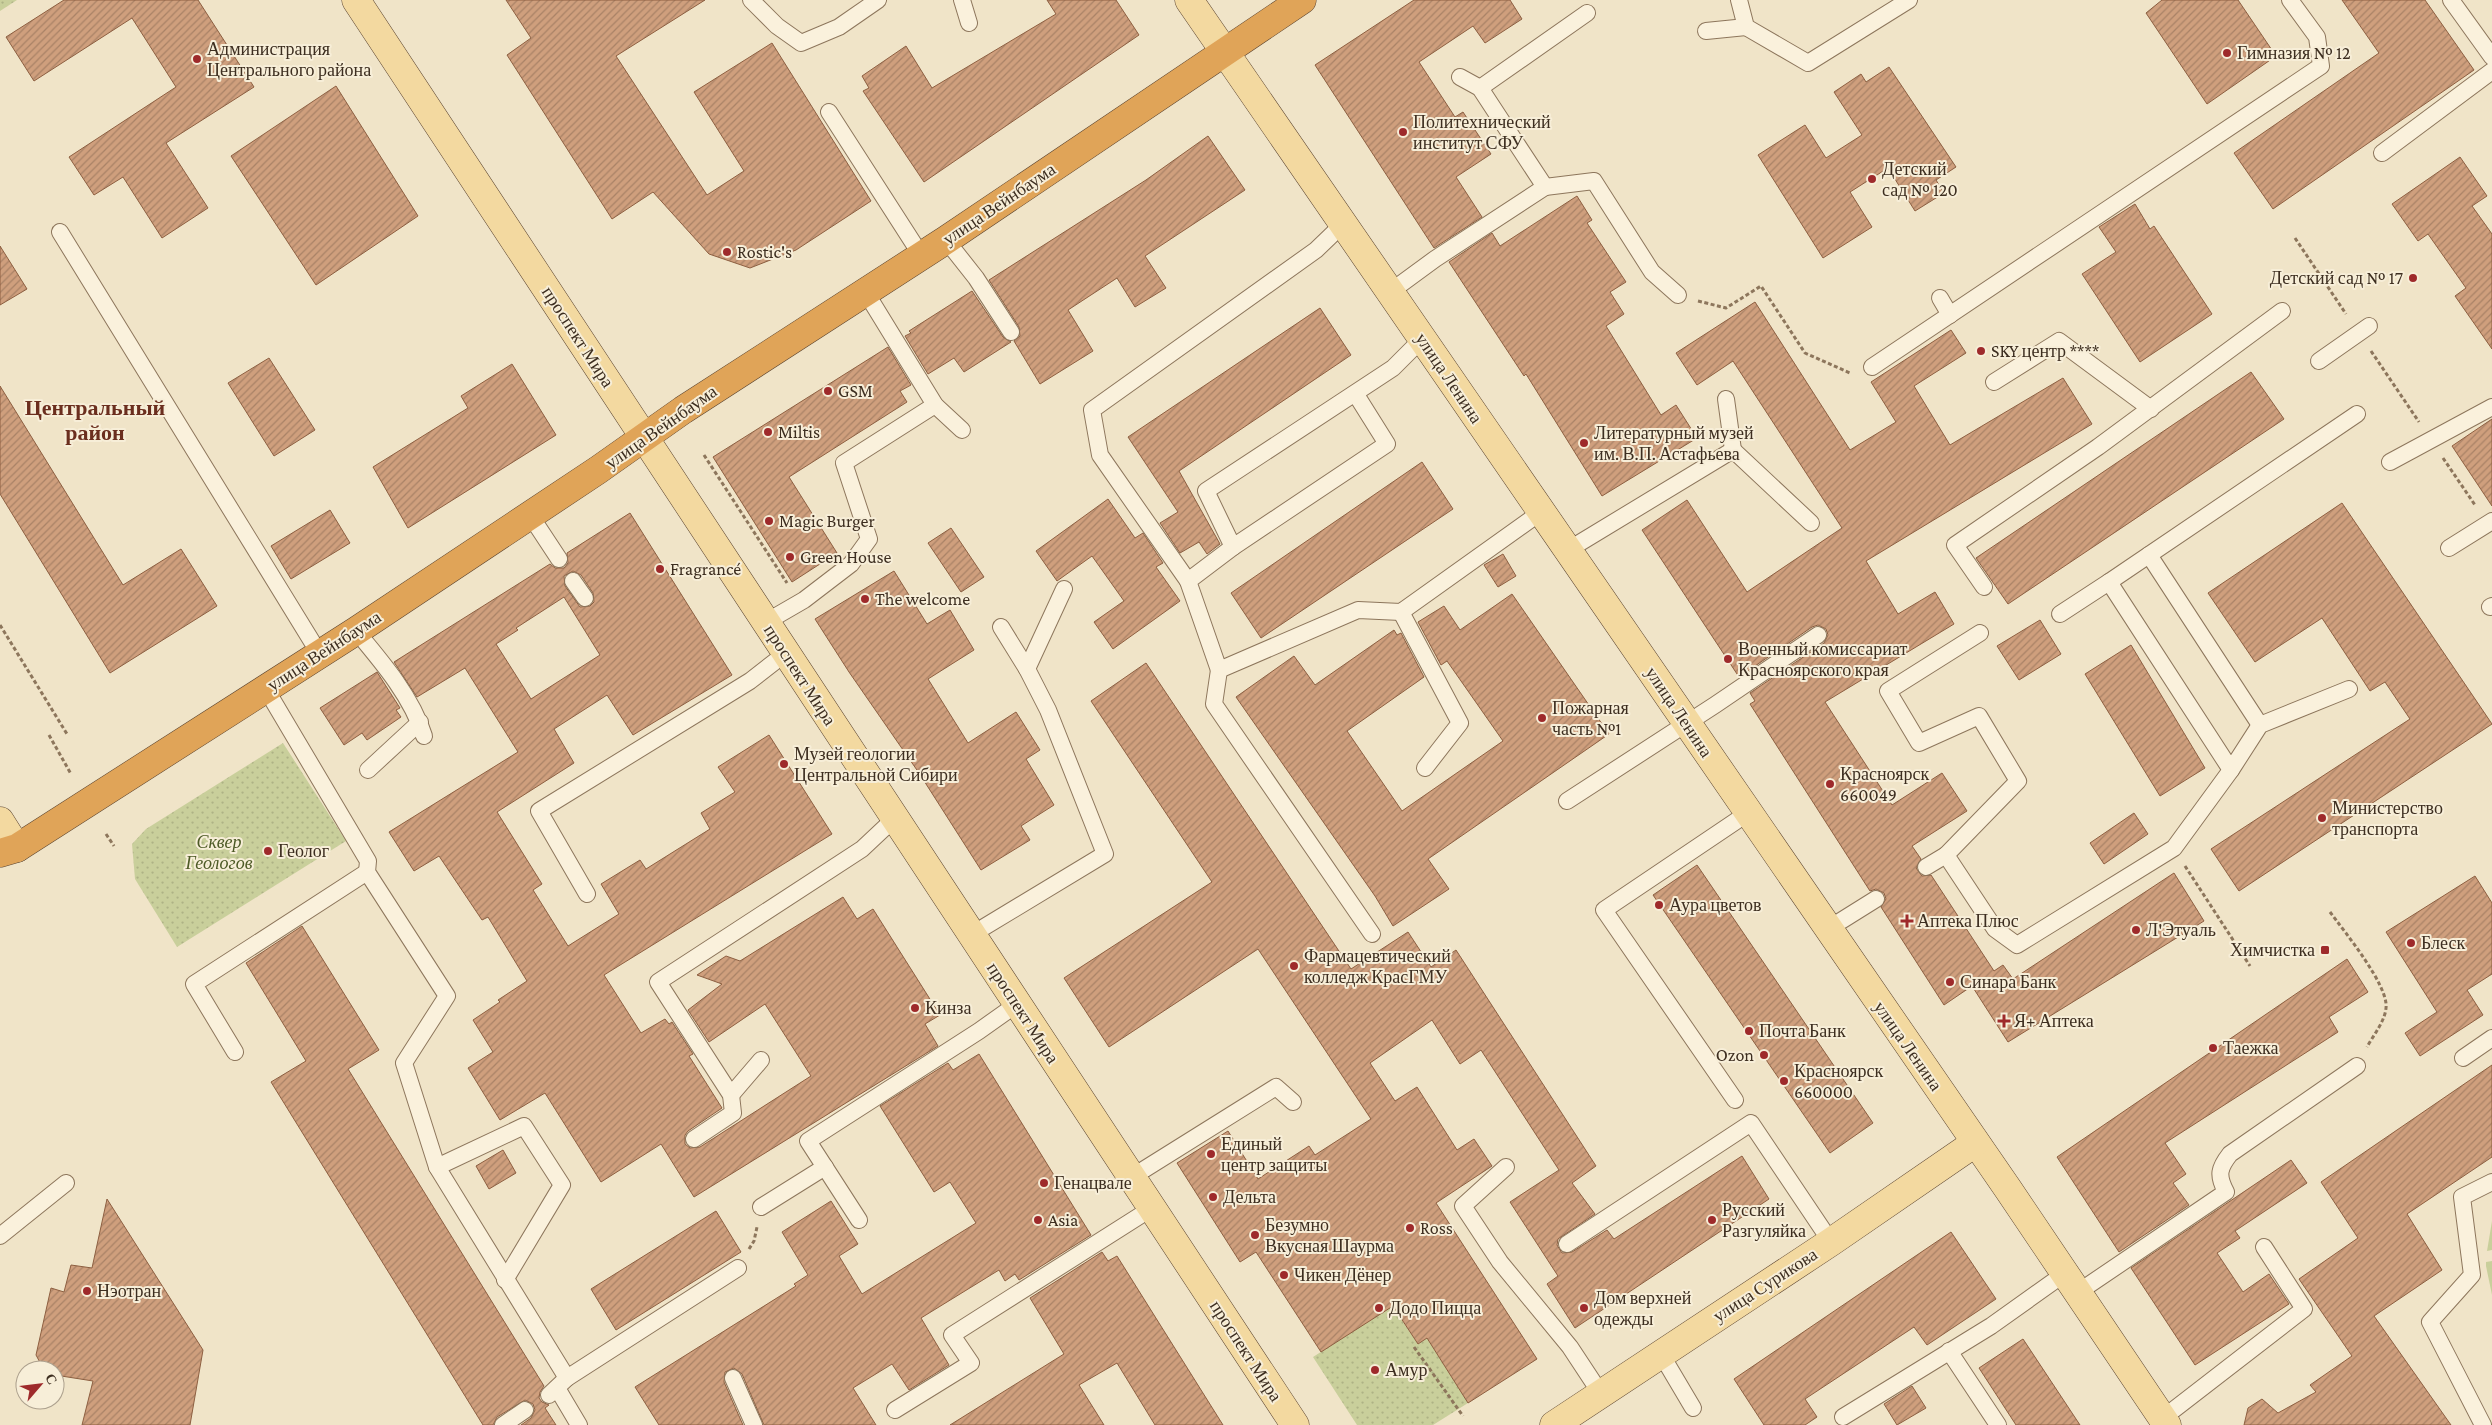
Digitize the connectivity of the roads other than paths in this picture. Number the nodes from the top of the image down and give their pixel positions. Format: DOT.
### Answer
graph roads {
  1 [pos="356,0"];
  2 [pos="751,0"];
  3 [pos="878,0"];
  4 [pos="962,0"];
  5 [pos="1189,0"];
  6 [pos="1302,0"];
  7 [pos="1739,0"];
  8 [pos="1909,0"];
  9 [pos="2290,0"];
  10 [pos="2451,0"];
  11 [pos="1588,13"];
  12 [pos="969,23"];
  13 [pos="1746,27"];
  14 [pos="1706,31"];
  15 [pos="1226,52"];
  16 [pos="2492,57"];
  17 [pos="2492,71"];
  18 [pos="1460,77"];
  19 [pos="1480,88"];
  20 [pos="829,112"];
  21 [pos="2382,153"];
  22 [pos="1545,187"];
  23 [pos="1344,224"];
  24 [pos="60,232"];
  25 [pos="946,240"];
  26 [pos="921,255"];
  27 [pos="866,291"];
  28 [pos="1390,292"];
  29 [pos="1678,295"];
  30 [pos="1940,298"];
  31 [pos="2282,311"];
  32 [pos="1950,314"];
  33 [pos="2364,329"];
  34 [pos="1011,332"];
  35 [pos="1422,339"];
  36 [pos="2319,360"];
  37 [pos="1872,367"];
  38 [pos="1994,382"];
  39 [pos="1355,393"];
  40 [pos="1726,399"];
  41 [pos="935,405"];
  42 [pos="2492,407"];
  43 [pos="2151,409"];
  44 [pos="2357,414"];
  45 [pos="962,430"];
  46 [pos="644,438"];
  47 [pos="1733,450"];
  48 [pos="2390,462"];
  49 [pos="1541,512"];
  50 [pos="530,515"];
  51 [pos="2490,522"];
  52 [pos="1811,523"];
  53 [pos="1234,546"];
  54 [pos="2449,548"];
  55 [pos="1568,550"];
  56 [pos="2149,555"];
  57 [pos="559,558"];
  58 [pos="573,580"];
  59 [pos="1188,581"];
  60 [pos="2109,582"];
  61 [pos="1984,587"];
  62 [pos="1064,589"];
  63 [pos="585,598"];
  64 [pos="1401,612"];
  65 [pos="2060,614"];
  66 [pos="766,622"];
  67 [pos="1001,627"];
  68 [pos="356,631"];
  69 [pos="1980,633"];
  70 [pos="1818,635"];
  71 [pos="320,653"];
  72 [pos="786,653"];
  73 [pos="1027,669"];
  74 [pos="1219,670"];
  75 [pos="266,689"];
  76 [pos="2349,689"];
  77 [pos="1687,723"];
  78 [pos="2260,725"];
  79 [pos="1425,768"];
  80 [pos="368,770"];
  81 [pos="2231,770"];
  82 [pos="1567,801"];
  83 [pos="1748,813"];
  84 [pos="895,818"];
  85 [pos="0,821"];
  86 [pos="1946,855"];
  87 [pos="6,856"];
  88 [pos="1926,867"];
  89 [pos="367,872"];
  90 [pos="587,894"];
  91 [pos="1876,899"];
  92 [pos="1828,929"];
  93 [pos="971,934"];
  94 [pos="1372,934"];
  95 [pos="1017,1004"];
  96 [pos="2492,1038"];
  97 [pos="236,1052"];
  98 [pos="2463,1058"];
  99 [pos="761,1060"];
  100 [pos="2356,1066"];
  101 [pos="731,1095"];
  102 [pos="1735,1100"];
  103 [pos="1293,1102"];
  104 [pos="694,1139"];
  105 [pos="1975,1143"];
  106 [pos="437,1167"];
  107 [pos="825,1167"];
  108 [pos="1506,1167"];
  109 [pos="1132,1178"];
  110 [pos="2492,1182"];
  111 [pos="66,1183"];
  112 [pos="761,1207"];
  113 [pos="1152,1208"];
  114 [pos="859,1220"];
  115 [pos="0,1236"];
  116 [pos="1831,1242"];
  117 [pos="1567,1244"];
  118 [pos="2264,1247"];
  119 [pos="738,1268"];
  120 [pos="505,1280"];
  121 [pos="2071,1284"];
  122 [pos="1949,1351"];
  123 [pos="1661,1354"];
  124 [pos="733,1378"];
  125 [pos="558,1387"];
  126 [pos="1601,1394"];
  127 [pos="1693,1408"];
  128 [pos="525,1410"];
  129 [pos="895,1410"];
  130 [pos="1843,1418"];
  131 [pos="2165,1422"];
  132 [pos="502,1425"];
  133 [pos="579,1425"];
  134 [pos="754,1425"];
  135 [pos="1295,1425"];
  136 [pos="1554,1425"];
  137 [pos="1998,1425"];
  138 [pos="2483,1425"];
  1 -- 46 [label="main road, проспект Мира"];
  2 -- 3 [label="lane"];
  4 -- 12 [label="lane"];
  5 -- 15 [label="main road, улица Ленина"];
  6 -- 15 [label="highway, улица Вейнбаума"];
  7 -- 13 [label="lane"];
  8 -- 13 [label="lane"];
  9 -- 32 [label="lane"];
  10 -- 16 [label="lane"];
  11 -- 19 [label="lane"];
  13 -- 14 [label="lane"];
  15 -- 23 [label="main road, улица Ленина"];
  15 -- 25 [label="highway, улица Вейнбаума"];
  17 -- 21 [label="lane"];
  18 -- 19 [label="lane"];
  19 -- 22 [label="lane"];
  20 -- 26 [label="lane"];
  22 -- 28 [label="lane"];
  22 -- 29 [label="lane"];
  23 -- 28 [label="main road, улица Ленина"];
  23 -- 59 [label="lane"];
  24 -- 71 [label="lane"];
  25 -- 26 [label="highway, улица Вейнбаума"];
  25 -- 34 [label="lane"];
  26 -- 27 [label="highway, улица Вейнбаума"];
  27 -- 41 [label="lane"];
  27 -- 46 [label="highway, улица Вейнбаума"];
  28 -- 35 [label="main road, улица Ленина"];
  30 -- 32 [label="lane"];
  31 -- 43 [label="lane"];
  32 -- 37 [label="lane"];
  33 -- 36 [label="lane"];
  35 -- 39 [label="lane"];
  35 -- 49 [label="main road, улица Ленина"];
  38 -- 43 [label="lane"];
  39 -- 53 [label="lane"];
  39 -- 53 [label="lane"];
  40 -- 47 [label="lane"];
  41 -- 45 [label="lane"];
  41 -- 66 [label="lane"];
  42 -- 48 [label="lane"];
  43 -- 61 [label="lane"];
  44 -- 56 [label="lane"];
  46 -- 50 [label="highway, улица Вейнбаума"];
  46 -- 66 [label="main road, проспект Мира"];
  47 -- 52 [label="lane"];
  47 -- 55 [label="lane"];
  49 -- 55 [label="main road, улица Ленина"];
  49 -- 64 [label="lane"];
  50 -- 57 [label="lane"];
  50 -- 68 [label="highway, улица Вейнбаума"];
  51 -- 54 [label="lane"];
  53 -- 59 [label="lane"];
  55 -- 77 [label="main road, улица Ленина"];
  56 -- 60 [label="lane"];
  56 -- 78 [label="lane"];
  58 -- 63 [label="lane"];
  59 -- 74 [label="lane"];
  60 -- 65 [label="lane"];
  60 -- 81 [label="lane"];
  62 -- 73 [label="lane"];
  64 -- 74 [label="lane"];
  64 -- 79 [label="lane"];
  66 -- 72 [label="main road, проспект Мира"];
  67 -- 73 [label="lane"];
  68 -- 71 [label="highway, улица Вейнбаума"];
  68 -- 80 [label="lane"];
  69 -- 86 [label="lane"];
  70 -- 77 [label="lane"];
  71 -- 75 [label="highway, улица Вейнбаума"];
  72 -- 84 [label="main road, проспект Мира"];
  72 -- 90 [label="lane"];
  73 -- 93 [label="lane"];
  74 -- 94 [label="lane"];
  75 -- 87 [label="highway, улица Вейнбаума"];
  75 -- 89 [label="lane"];
  76 -- 78 [label="lane"];
  77 -- 82 [label="lane"];
  77 -- 83 [label="main road, улица Ленина"];
  78 -- 81 [label="lane"];
  81 -- 86 [label="lane"];
  83 -- 92 [label="main road, улица Ленина"];
  83 -- 102 [label="lane"];
  84 -- 93 [label="main road, проспект Мира"];
  84 -- 101 [label="lane"];
  85 -- 87 [label="main road"];
  86 -- 88 [label="lane"];
  89 -- 97 [label="lane"];
  89 -- 106 [label="lane"];
  91 -- 92 [label="lane"];
  92 -- 105 [label="main road, улица Ленина"];
  93 -- 95 [label="main road, проспект Мира"];
  95 -- 107 [label="lane"];
  95 -- 109 [label="main road, проспект Мира"];
  96 -- 98 [label="lane"];
  99 -- 101 [label="lane"];
  100 -- 121 [label="lane"];
  101 -- 104 [label="lane"];
  103 -- 109 [label="lane"];
  105 -- 116 [label="main road, улица Сурикова"];
  105 -- 121 [label="main road, улица Ленина"];
  106 -- 120 [label="lane"];
  106 -- 120 [label="lane"];
  107 -- 112 [label="lane"];
  107 -- 114 [label="lane"];
  108 -- 126 [label="lane"];
  109 -- 113 [label="main road, проспект Мира"];
  110 -- 138 [label="lane"];
  111 -- 115 [label="lane"];
  113 -- 129 [label="lane"];
  113 -- 135 [label="main road, проспект Мира"];
  116 -- 117 [label="lane"];
  116 -- 123 [label="main road, улица Сурикова"];
  118 -- 131 [label="lane"];
  119 -- 125 [label="lane"];
  120 -- 125 [label="lane"];
  121 -- 122 [label="lane"];
  121 -- 131 [label="main road, улица Ленина"];
  122 -- 130 [label="lane"];
  122 -- 137 [label="lane"];
  123 -- 126 [label="main road, улица Сурикова"];
  123 -- 127 [label="lane"];
  124 -- 134 [label="lane"];
  125 -- 133 [label="lane"];
  126 -- 136 [label="main road, улица Сурикова"];
  128 -- 132 [label="lane"];
}
